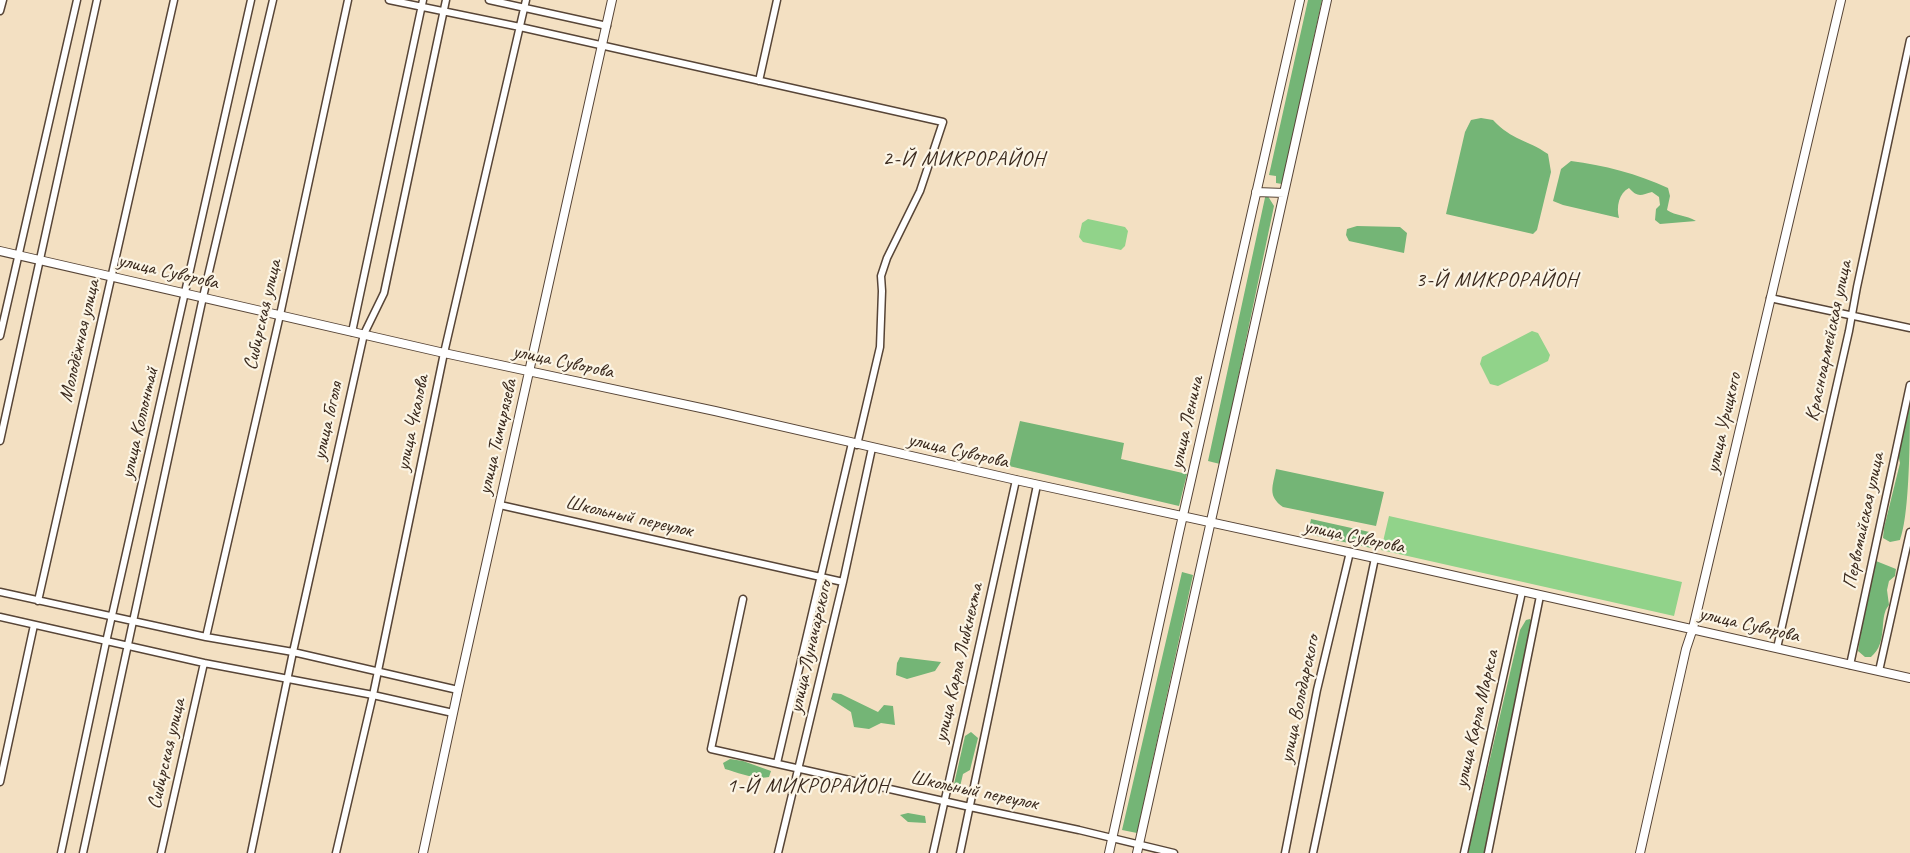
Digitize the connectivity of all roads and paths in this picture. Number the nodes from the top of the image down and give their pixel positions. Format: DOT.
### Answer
graph roads {
  1 [pos="3,0"];
  2 [pos="77,0"];
  3 [pos="97,0"];
  4 [pos="174,0"];
  5 [pos="251,0"];
  6 [pos="272,0"];
  7 [pos="348,0"];
  8 [pos="389,0"];
  9 [pos="446,0"];
  10 [pos="489,0"];
  11 [pos="526,0"];
  12 [pos="612,0"];
  13 [pos="777,0"];
  14 [pos="1300,0"];
  15 [pos="1327,0"];
  16 [pos="1841,0"];
  17 [pos="423,4"];
  18 [pos="524,8"];
  19 [pos="0,11"];
  20 [pos="444,12"];
  21 [pos="607,26"];
  22 [pos="520,27"];
  23 [pos="1910,40"];
  24 [pos="602,45"];
  25 [pos="759,81"];
  26 [pos="1256,192"];
  27 [pos="1284,193"];
  28 [pos="0,251"];
  29 [pos="18,255"];
  30 [pos="39,260"];
  31 [pos="112,276"];
  32 [pos="186,293"];
  33 [pos="203,297"];
  34 [pos="1770,298"];
  35 [pos="280,315"];
  36 [pos="1853,316"];
  37 [pos="1910,328"];
  38 [pos="352,332"];
  39 [pos="364,334"];
  40 [pos="0,336"];
  41 [pos="444,353"];
  42 [pos="530,371"];
  43 [pos="1910,384"];
  44 [pos="0,441"];
  45 [pos="854,444"];
  46 [pos="872,448"];
  47 [pos="1016,480"];
  48 [pos="1037,485"];
  49 [pos="500,505"];
  50 [pos="1182,516"];
  51 [pos="1211,522"];
  52 [pos="1910,532"];
  53 [pos="1350,552"];
  54 [pos="1375,558"];
  55 [pos="821,577"];
  56 [pos="843,582"];
  57 [pos="0,592"];
  58 [pos="1522,592"];
  59 [pos="1540,596"];
  60 [pos="743,599"];
  61 [pos="38,601"];
  62 [pos="0,617"];
  63 [pos="112,617"];
  64 [pos="133,621"];
  65 [pos="34,625"];
  66 [pos="1693,628"];
  67 [pos="206,637"];
  68 [pos="106,642"];
  69 [pos="128,646"];
  70 [pos="1777,648"];
  71 [pos="293,652"];
  72 [pos="204,663"];
  73 [pos="1850,665"];
  74 [pos="1879,671"];
  75 [pos="376,672"];
  76 [pos="287,678"];
  77 [pos="1910,678"];
  78 [pos="458,690"];
  79 [pos="373,695"];
  80 [pos="454,713"];
  81 [pos="777,763"];
  82 [pos="799,768"];
  83 [pos="0,782"];
  84 [pos="944,801"];
  85 [pos="970,807"];
  86 [pos="1112,839"];
  87 [pos="1138,849"];
  88 [pos="61,853"];
  89 [pos="83,853"];
  90 [pos="161,853"];
  91 [pos="251,853"];
  92 [pos="336,853"];
  93 [pos="423,853"];
  94 [pos="778,853"];
  95 [pos="934,853"];
  96 [pos="960,853"];
  97 [pos="1109,853"];
  98 [pos="1174,853"];
  99 [pos="1285,853"];
  100 [pos="1312,853"];
  101 [pos="1464,853"];
  102 [pos="1488,853"];
  103 [pos="1640,853"];
  1 -- 19 [label="street"];
  2 -- 29 [label="street"];
  3 -- 30 [label="street"];
  4 -- 31 [label="street, Молодёжная улица"];
  5 -- 32 [label="street, улица Коллонтай"];
  6 -- 33 [label="street, улица Коллонтай"];
  7 -- 35 [label="street, Сибирская улица"];
  8 -- 17 [label="street"];
  9 -- 20 [label="street, улица Гоголя"];
  10 -- 18 [label="street"];
  11 -- 18 [label="street, улица Чкалова"];
  12 -- 21 [label="street, улица Тимирязева"];
  13 -- 25 [label="street"];
  14 -- 26 [label="street, улица Ленина"];
  15 -- 27 [label="street"];
  16 -- 34 [label="street, улица Урицкого"];
  17 -- 20 [label="street"];
  17 -- 38 [label="street"];
  18 -- 21 [label="street"];
  18 -- 22 [label="street, улица Чкалова"];
  20 -- 22 [label="street"];
  20 -- 39 [label="street, улица Гоголя"];
  21 -- 24 [label="street, улица Тимирязева"];
  22 -- 24 [label="street"];
  22 -- 41 [label="street, улица Чкалова"];
  23 -- 36 [label="street, Красноармейская улица"];
  24 -- 25 [label="street"];
  24 -- 42 [label="street, улица Тимирязева"];
  25 -- 45 [label="street, улица Луначарского"];
  26 -- 27 [label="street"];
  26 -- 50 [label="street, улица Ленина"];
  27 -- 51 [label="street"];
  28 -- 29 [label="street, улица Суворова"];
  29 -- 30 [label="street, улица Суворова"];
  29 -- 40 [label="street"];
  30 -- 31 [label="street, улица Суворова"];
  30 -- 44 [label="street"];
  31 -- 32 [label="street, улица Суворова"];
  31 -- 61 [label="street, Молодёжная улица"];
  32 -- 33 [label="street, улица Суворова"];
  32 -- 63 [label="street, улица Коллонтай"];
  33 -- 35 [label="street, улица Суворова"];
  33 -- 64 [label="street, улица Коллонтай"];
  34 -- 36 [label="street"];
  34 -- 66 [label="street, улица Урицкого"];
  35 -- 38 [label="street, улица Суворова"];
  35 -- 67 [label="street, Сибирская улица"];
  36 -- 37 [label="street"];
  36 -- 70 [label="street, Красноармейская улица"];
  38 -- 39 [label="street, улица Суворова"];
  39 -- 41 [label="street, улица Суворова"];
  39 -- 71 [label="street, улица Гоголя"];
  41 -- 42 [label="street, улица Суворова"];
  41 -- 75 [label="street, улица Чкалова"];
  42 -- 45 [label="street, улица Суворова"];
  42 -- 49 [label="street, улица Тимирязева"];
  43 -- 73 [label="street, Первомайская улица"];
  45 -- 46 [label="street, улица Суворова"];
  45 -- 55 [label="street, улица Луначарского"];
  46 -- 47 [label="street, улица Суворова"];
  46 -- 56 [label="street, улица Луначарского"];
  47 -- 48 [label="street, улица Суворова"];
  47 -- 84 [label="street, улица Карла Либкнехта"];
  48 -- 50 [label="street, улица Суворова"];
  48 -- 85 [label="street, улица Карла Либкнехта"];
  49 -- 55 [label="street, Школьный переулок"];
  49 -- 78 [label="street, улица Тимирязева"];
  50 -- 51 [label="street, улица Суворова"];
  50 -- 86 [label="street, улица Ленина"];
  51 -- 53 [label="street, улица Суворова"];
  51 -- 87 [label="street"];
  52 -- 74 [label="street"];
  53 -- 54 [label="street, улица Суворова"];
  53 -- 99 [label="street, улица Володарского"];
  54 -- 58 [label="street, улица Суворова"];
  54 -- 100 [label="street"];
  55 -- 56 [label="street, Школьный переулок"];
  55 -- 81 [label="street, улица Луначарского"];
  56 -- 82 [label="street, улица Луначарского"];
  57 -- 61 [label="street"];
  58 -- 59 [label="street, улица Суворова"];
  58 -- 101 [label="street, улица Карла Маркса"];
  59 -- 66 [label="street, улица Суворова"];
  59 -- 102 [label="street, улица Карла Маркса"];
  60 -- 81 [label="street, Школьный переулок"];
  61 -- 63 [label="street"];
  62 -- 65 [label="street"];
  63 -- 64 [label="street"];
  63 -- 68 [label="street, улица Коллонтай"];
  64 -- 67 [label="street"];
  64 -- 69 [label="street, улица Коллонтай"];
  65 -- 68 [label="street"];
  65 -- 83 [label="street"];
  66 -- 70 [label="street, улица Суворова"];
  66 -- 103 [label="street, улица Урицкого"];
  67 -- 71 [label="street"];
  68 -- 69 [label="street"];
  68 -- 88 [label="street, улица Коллонтай"];
  69 -- 72 [label="street"];
  69 -- 89 [label="street"];
  70 -- 73 [label="street, улица Суворова"];
  71 -- 75 [label="street"];
  71 -- 76 [label="street, улица Гоголя"];
  72 -- 76 [label="street"];
  72 -- 90 [label="street, Сибирская улица"];
  73 -- 74 [label="street, улица Суворова"];
  74 -- 77 [label="street, улица Суворова"];
  75 -- 78 [label="street"];
  75 -- 79 [label="street, улица Чкалова"];
  76 -- 79 [label="street"];
  76 -- 91 [label="street, улица Гоголя"];
  78 -- 80 [label="street, улица Тимирязева"];
  79 -- 80 [label="street"];
  79 -- 92 [label="street, улица Чкалова"];
  80 -- 93 [label="street, улица Тимирязева"];
  81 -- 82 [label="street, Школьный переулок"];
  82 -- 84 [label="street, Школьный переулок"];
  82 -- 94 [label="street, улица Луначарского"];
  84 -- 85 [label="street, Школьный переулок"];
  84 -- 95 [label="street, улица Карла Либкнехта"];
  85 -- 86 [label="street, Школьный переулок"];
  85 -- 96 [label="street, улица Карла Либкнехта"];
  86 -- 87 [label="street, Школьный переулок"];
  86 -- 97 [label="street, улица Ленина"];
  87 -- 98 [label="street, Школьный переулок"];
}
